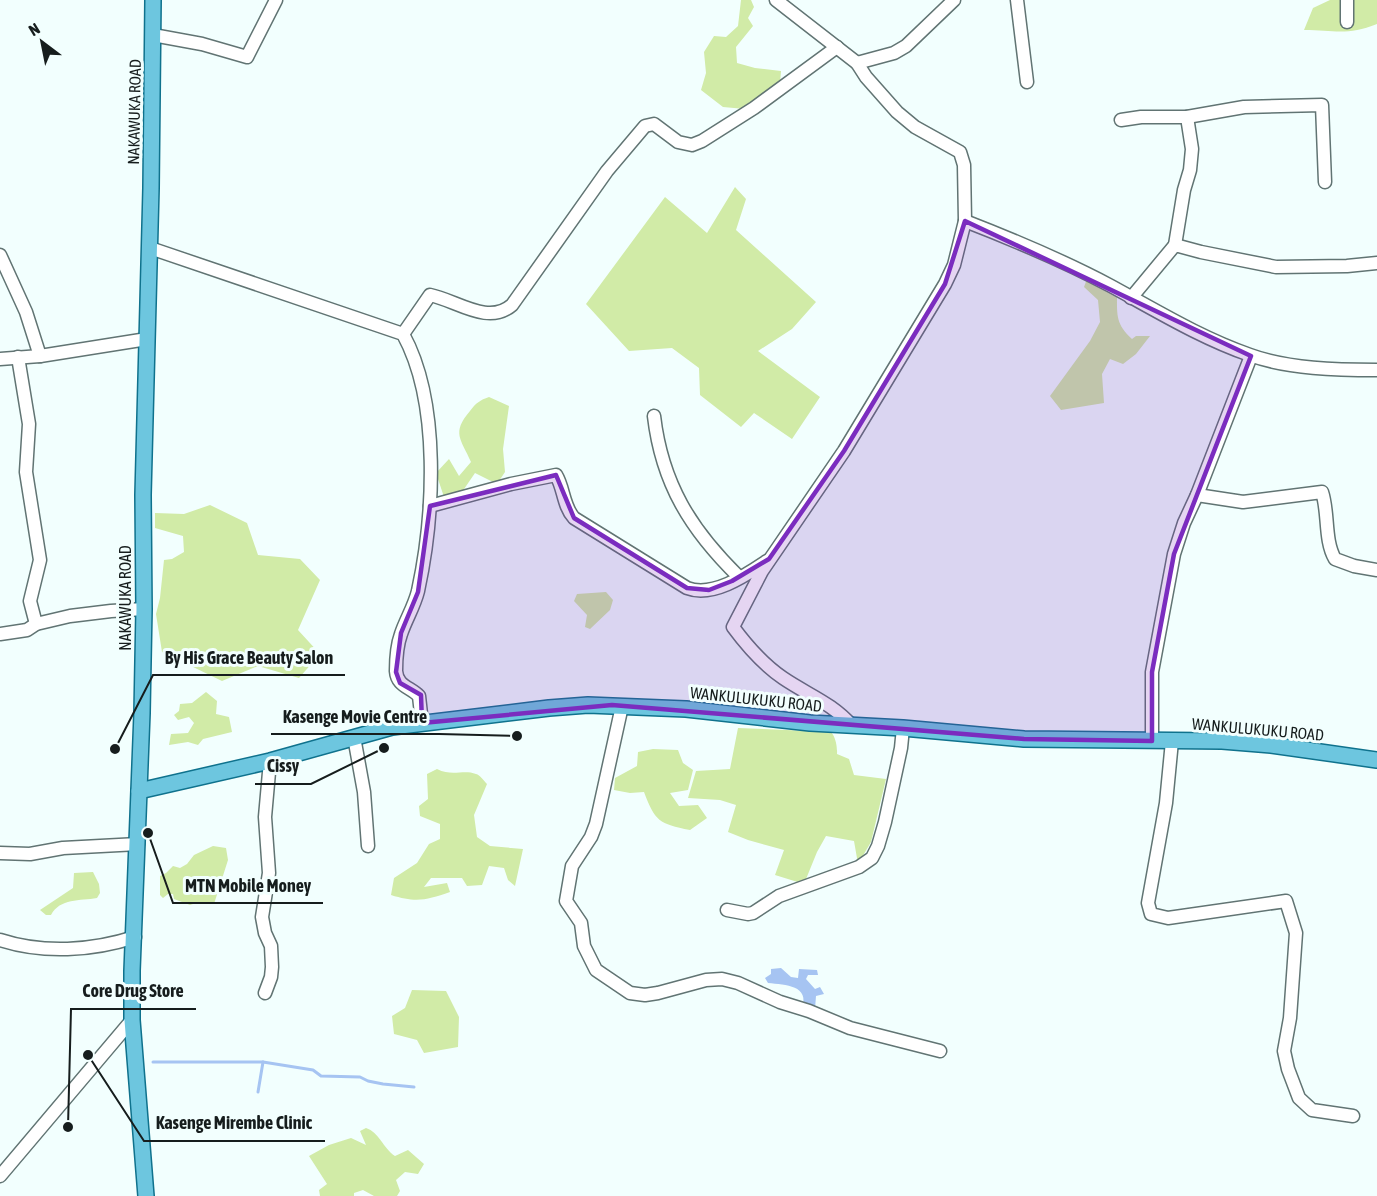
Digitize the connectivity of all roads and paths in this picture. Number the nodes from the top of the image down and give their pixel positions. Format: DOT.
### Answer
graph roads {
  1 [pos="153,0"];
  2 [pos="276,0"];
  3 [pos="776,0"];
  4 [pos="954,0"];
  5 [pos="1017,0"];
  6 [pos="1347,0"];
  7 [pos="1347,22"];
  8 [pos="153,35"];
  9 [pos="837,47"];
  10 [pos="857,63"];
  11 [pos="1027,82"];
  12 [pos="1187,117"];
  13 [pos="1121,120"];
  14 [pos="1325,182"];
  15 [pos="965,221"];
  16 [pos="1174,244"];
  17 [pos="150,248"];
  18 [pos="0,255"];
  19 [pos="1377,263"];
  20 [pos="1131,298"];
  21 [pos="403,334"];
  22 [pos="147,339"];
  23 [pos="40,356"];
  24 [pos="1251,356"];
  25 [pos="18,357"];
  26 [pos="0,359"];
  27 [pos="1377,370"];
  28 [pos="654,416"];
  29 [pos="1197,495"];
  30 [pos="430,506"];
  31 [pos="769,560"];
  32 [pos="1377,570"];
  33 [pos="740,577"];
  34 [pos="144,609"];
  35 [pos="36,624"];
  36 [pos="0,634"];
  37 [pos="622,706"];
  38 [pos="422,723"];
  39 [pos="852,726"];
  40 [pos="903,728"];
  41 [pos="354,737"];
  42 [pos="1152,741"];
  43 [pos="1172,741"];
  44 [pos="1377,760"];
  45 [pos="270,761"];
  46 [pos="140,792"];
  47 [pos="138,844"];
  48 [pos="368,846"];
  49 [pos="0,854"];
  50 [pos="727,910"];
  51 [pos="135,937"];
  52 [pos="0,940"];
  53 [pos="265,993"];
  54 [pos="132,1020"];
  55 [pos="940,1051"];
  56 [pos="1353,1116"];
  57 [pos="0,1176"];
  58 [pos="146,1196"];
  1 -- 8 [label="main road, NAKAWUKA ROAD"];
  2 -- 8 [label="street"];
  3 -- 9 [label="street"];
  4 -- 10 [label="street"];
  5 -- 11 [label="street"];
  6 -- 7 [label="street"];
  8 -- 17 [label="main road, NAKAWUKA ROAD"];
  9 -- 10 [label="street"];
  9 -- 21 [label="street"];
  10 -- 15 [label="street"];
  12 -- 13 [label="street"];
  12 -- 14 [label="street"];
  12 -- 16 [label="street"];
  15 -- 20 [label="street"];
  15 -- 31 [label="street"];
  16 -- 19 [label="street"];
  16 -- 20 [label="street"];
  17 -- 21 [label="street"];
  17 -- 22 [label="main road, NAKAWUKA ROAD"];
  18 -- 23 [label="street"];
  20 -- 24 [label="street"];
  21 -- 30 [label="street"];
  22 -- 23 [label="street"];
  22 -- 34 [label="main road, NAKAWUKA ROAD"];
  23 -- 25 [label="street"];
  24 -- 27 [label="street"];
  24 -- 29 [label="street"];
  25 -- 26 [label="street"];
  25 -- 35 [label="street"];
  28 -- 33 [label="street"];
  29 -- 32 [label="street"];
  29 -- 42 [label="street"];
  30 -- 33 [label="street"];
  30 -- 38 [label="street"];
  31 -- 33 [label="street"];
  31 -- 39 [label="street"];
  34 -- 35 [label="street"];
  34 -- 46 [label="main road, NAKAWUKA ROAD"];
  35 -- 36 [label="street"];
  37 -- 38 [label="main road, WANKULUKUKU ROAD"];
  37 -- 39 [label="main road, WANKULUKUKU ROAD"];
  37 -- 55 [label="street"];
  38 -- 41 [label="main road, WANKULUKUKU ROAD"];
  39 -- 40 [label="main road, WANKULUKUKU ROAD"];
  40 -- 42 [label="main road, WANKULUKUKU ROAD"];
  40 -- 50 [label="street"];
  41 -- 45 [label="main road, WANKULUKUKU ROAD"];
  41 -- 48 [label="street"];
  42 -- 43 [label="main road, WANKULUKUKU ROAD"];
  43 -- 44 [label="main road, WANKULUKUKU ROAD"];
  43 -- 56 [label="street"];
  45 -- 46 [label="main road, WANKULUKUKU ROAD"];
  45 -- 53 [label="street"];
  46 -- 47 [label="main road, NAKAWUKA ROAD"];
  47 -- 49 [label="street"];
  47 -- 51 [label="main road, NAKAWUKA ROAD"];
  51 -- 52 [label="street"];
  51 -- 54 [label="main road, NAKAWUKA ROAD"];
  54 -- 57 [label="street"];
  54 -- 58 [label="main road, NAKAWUKA ROAD"];
}
